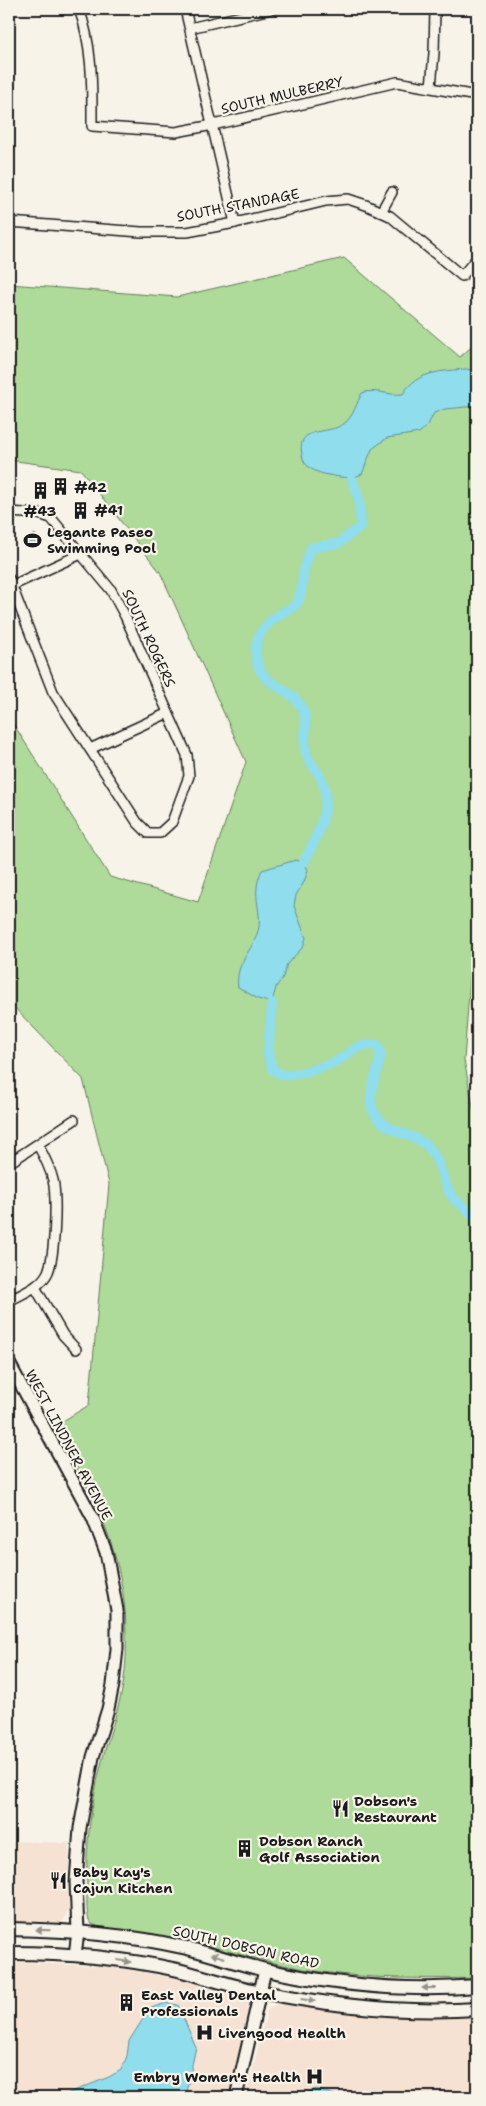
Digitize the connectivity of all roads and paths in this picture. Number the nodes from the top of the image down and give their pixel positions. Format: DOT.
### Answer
graph roads {
  1 [pos="78,9"];
  2 [pos="185,9"];
  3 [pos="271,9"];
  4 [pos="434,9"];
  5 [pos="190,28"];
  6 [pos="430,87"];
  7 [pos="477,96"];
  8 [pos="213,125"];
  9 [pos="392,192"];
  10 [pos="381,212"];
  11 [pos="9,222"];
  12 [pos="235,223"];
  13 [pos="477,258"];
  14 [pos="9,512"];
  15 [pos="80,554"];
  16 [pos="10,582"];
  17 [pos="168,713"];
  18 [pos="90,749"];
  19 [pos="74,1120"];
  20 [pos="38,1145"];
  21 [pos="9,1163"];
  22 [pos="35,1287"];
  23 [pos="9,1301"];
  24 [pos="76,1349"];
  25 [pos="9,1363"];
  26 [pos="9,1929"];
  27 [pos="78,1932"];
  28 [pos="9,1953"];
  29 [pos="75,1956"];
  30 [pos="265,1970"];
  31 [pos="477,1986"];
  32 [pos="260,1992"];
  33 [pos="477,2009"];
  34 [pos="236,2097"];
  1 -- 8 [label="street, SOUTH MULBERRY"];
  2 -- 5 [label="street"];
  3 -- 5 [label="street"];
  4 -- 6 [label="street"];
  5 -- 8 [label="street"];
  6 -- 7 [label="street, SOUTH MULBERRY"];
  6 -- 8 [label="street, SOUTH MULBERRY"];
  8 -- 12 [label="street"];
  9 -- 10 [label="street"];
  10 -- 12 [label="street, SOUTH STANDAGE"];
  10 -- 13 [label="street, SOUTH STANDAGE"];
  11 -- 12 [label="street, SOUTH STANDAGE"];
  14 -- 15 [label="street, SOUTH ROGERS"];
  15 -- 16 [label="street, SOUTH ROGERS"];
  15 -- 17 [label="street, SOUTH ROGERS"];
  16 -- 18 [label="street, SOUTH ROGERS"];
  17 -- 18 [label="street"];
  17 -- 18 [label="street, SOUTH ROGERS"];
  19 -- 20 [label="street"];
  20 -- 21 [label="street"];
  20 -- 22 [label="street"];
  22 -- 23 [label="street"];
  22 -- 24 [label="street"];
  25 -- 27 [label="street, WEST LINDNER AVENUE"];
  27 -- 26 [label="main road, SOUTH DOBSON ROAD, one-way"];
  27 -- 29 [label="street, WEST LINDNER AVENUE"];
  30 -- 27 [label="main road, SOUTH DOBSON ROAD, one-way"];
  28 -- 29 [label="main road"];
  29 -- 32 [label="main road, one-way"];
  31 -- 30 [label="main road, SOUTH DOBSON ROAD, one-way"];
  30 -- 32 [label="street"];
  32 -- 33 [label="main road, one-way"];
  32 -- 34 [label="street"];
}
